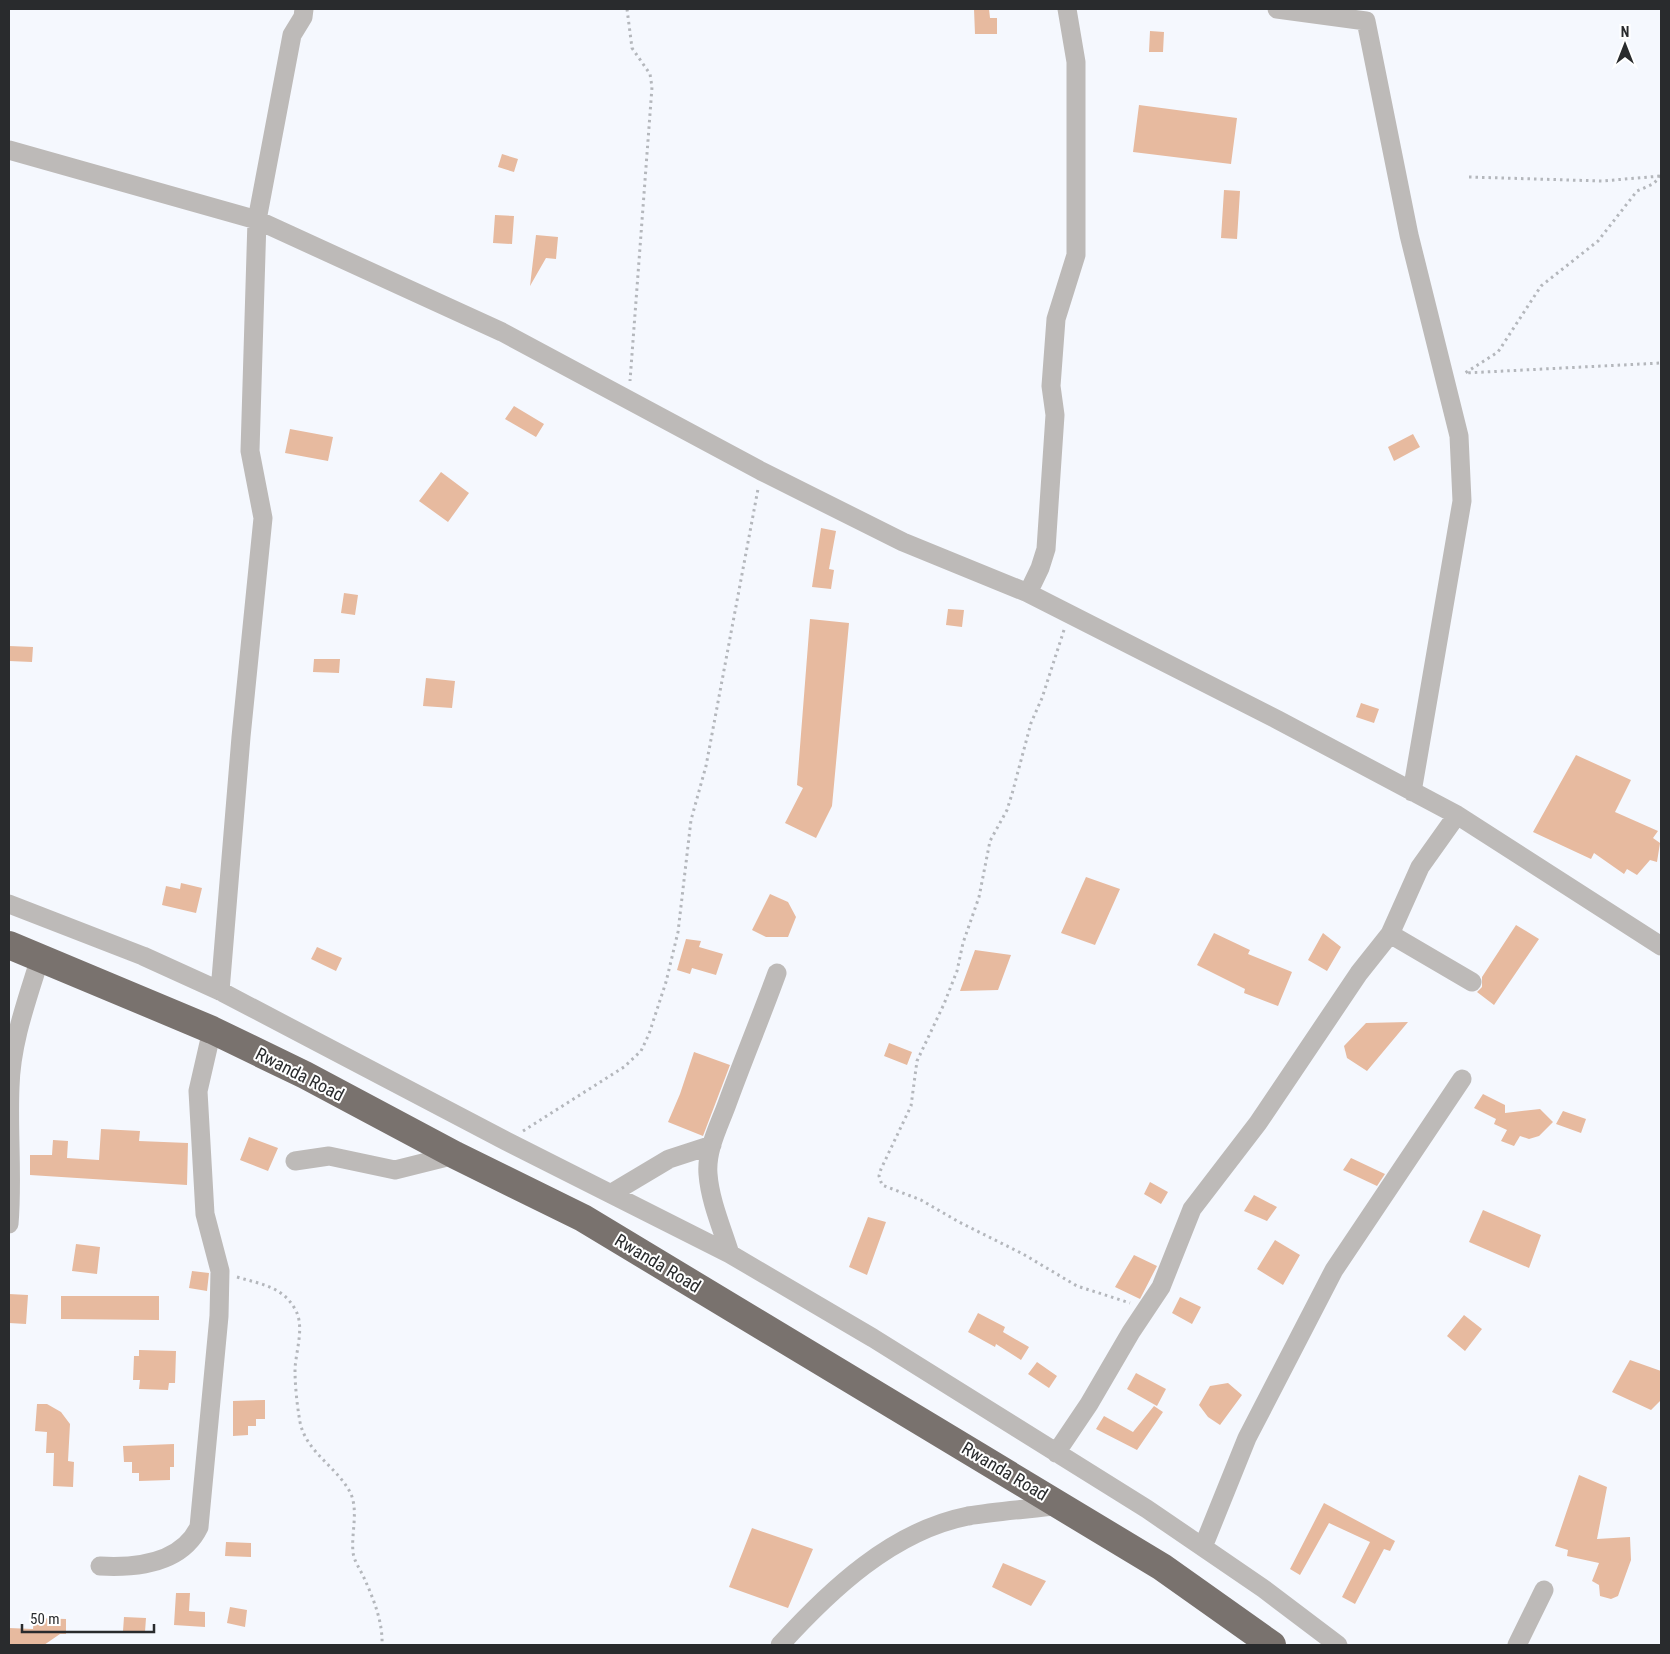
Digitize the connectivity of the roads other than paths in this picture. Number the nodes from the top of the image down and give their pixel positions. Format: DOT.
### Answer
graph roads {
  1 [pos="304,9"];
  2 [pos="1066,9"];
  3 [pos="1277,9"];
  4 [pos="9,150"];
  5 [pos="257,220"];
  6 [pos="1028,593"];
  7 [pos="1412,792"];
  8 [pos="1457,815"];
  9 [pos="9,904"];
  10 [pos="1390,934"];
  11 [pos="9,946"];
  12 [pos="1661,946"];
  13 [pos="40,958"];
  14 [pos="777,973"];
  15 [pos="1472,982"];
  16 [pos="220,991"];
  17 [pos="212,1030"];
  18 [pos="1462,1079"];
  19 [pos="712,1145"];
  20 [pos="455,1156"];
  21 [pos="295,1161"];
  22 [pos="612,1193"];
  23 [pos="9,1224"];
  24 [pos="730,1254"];
  25 [pos="1056,1453"];
  26 [pos="1062,1505"];
  27 [pos="1203,1547"];
  28 [pos="100,1566"];
  29 [pos="1544,1590"];
  30 [pos="780,1645"];
  31 [pos="1272,1645"];
  32 [pos="1338,1645"];
  33 [pos="1517,1645"];
  1 -- 5 [label="street"];
  2 -- 6 [label="street"];
  3 -- 7 [label="street"];
  4 -- 5 [label="street"];
  5 -- 6 [label="street"];
  5 -- 16 [label="street"];
  6 -- 7 [label="street"];
  7 -- 8 [label="street"];
  8 -- 10 [label="street"];
  8 -- 12 [label="street"];
  9 -- 16 [label="street"];
  10 -- 15 [label="street"];
  10 -- 25 [label="street"];
  11 -- 13 [label="highway, Rwanda Road"];
  13 -- 17 [label="highway, Rwanda Road"];
  13 -- 23 [label="street"];
  14 -- 19 [label="street"];
  16 -- 22 [label="street"];
  17 -- 20 [label="highway, Rwanda Road"];
  17 -- 28 [label="street"];
  18 -- 27 [label="street"];
  19 -- 22 [label="street"];
  19 -- 24 [label="street"];
  20 -- 21 [label="street"];
  20 -- 26 [label="highway, Rwanda Road"];
  22 -- 24 [label="street"];
  24 -- 25 [label="street"];
  25 -- 27 [label="street"];
  26 -- 30 [label="street"];
  26 -- 31 [label="highway, Rwanda Road"];
  27 -- 32 [label="street"];
  29 -- 33 [label="street"];
}
